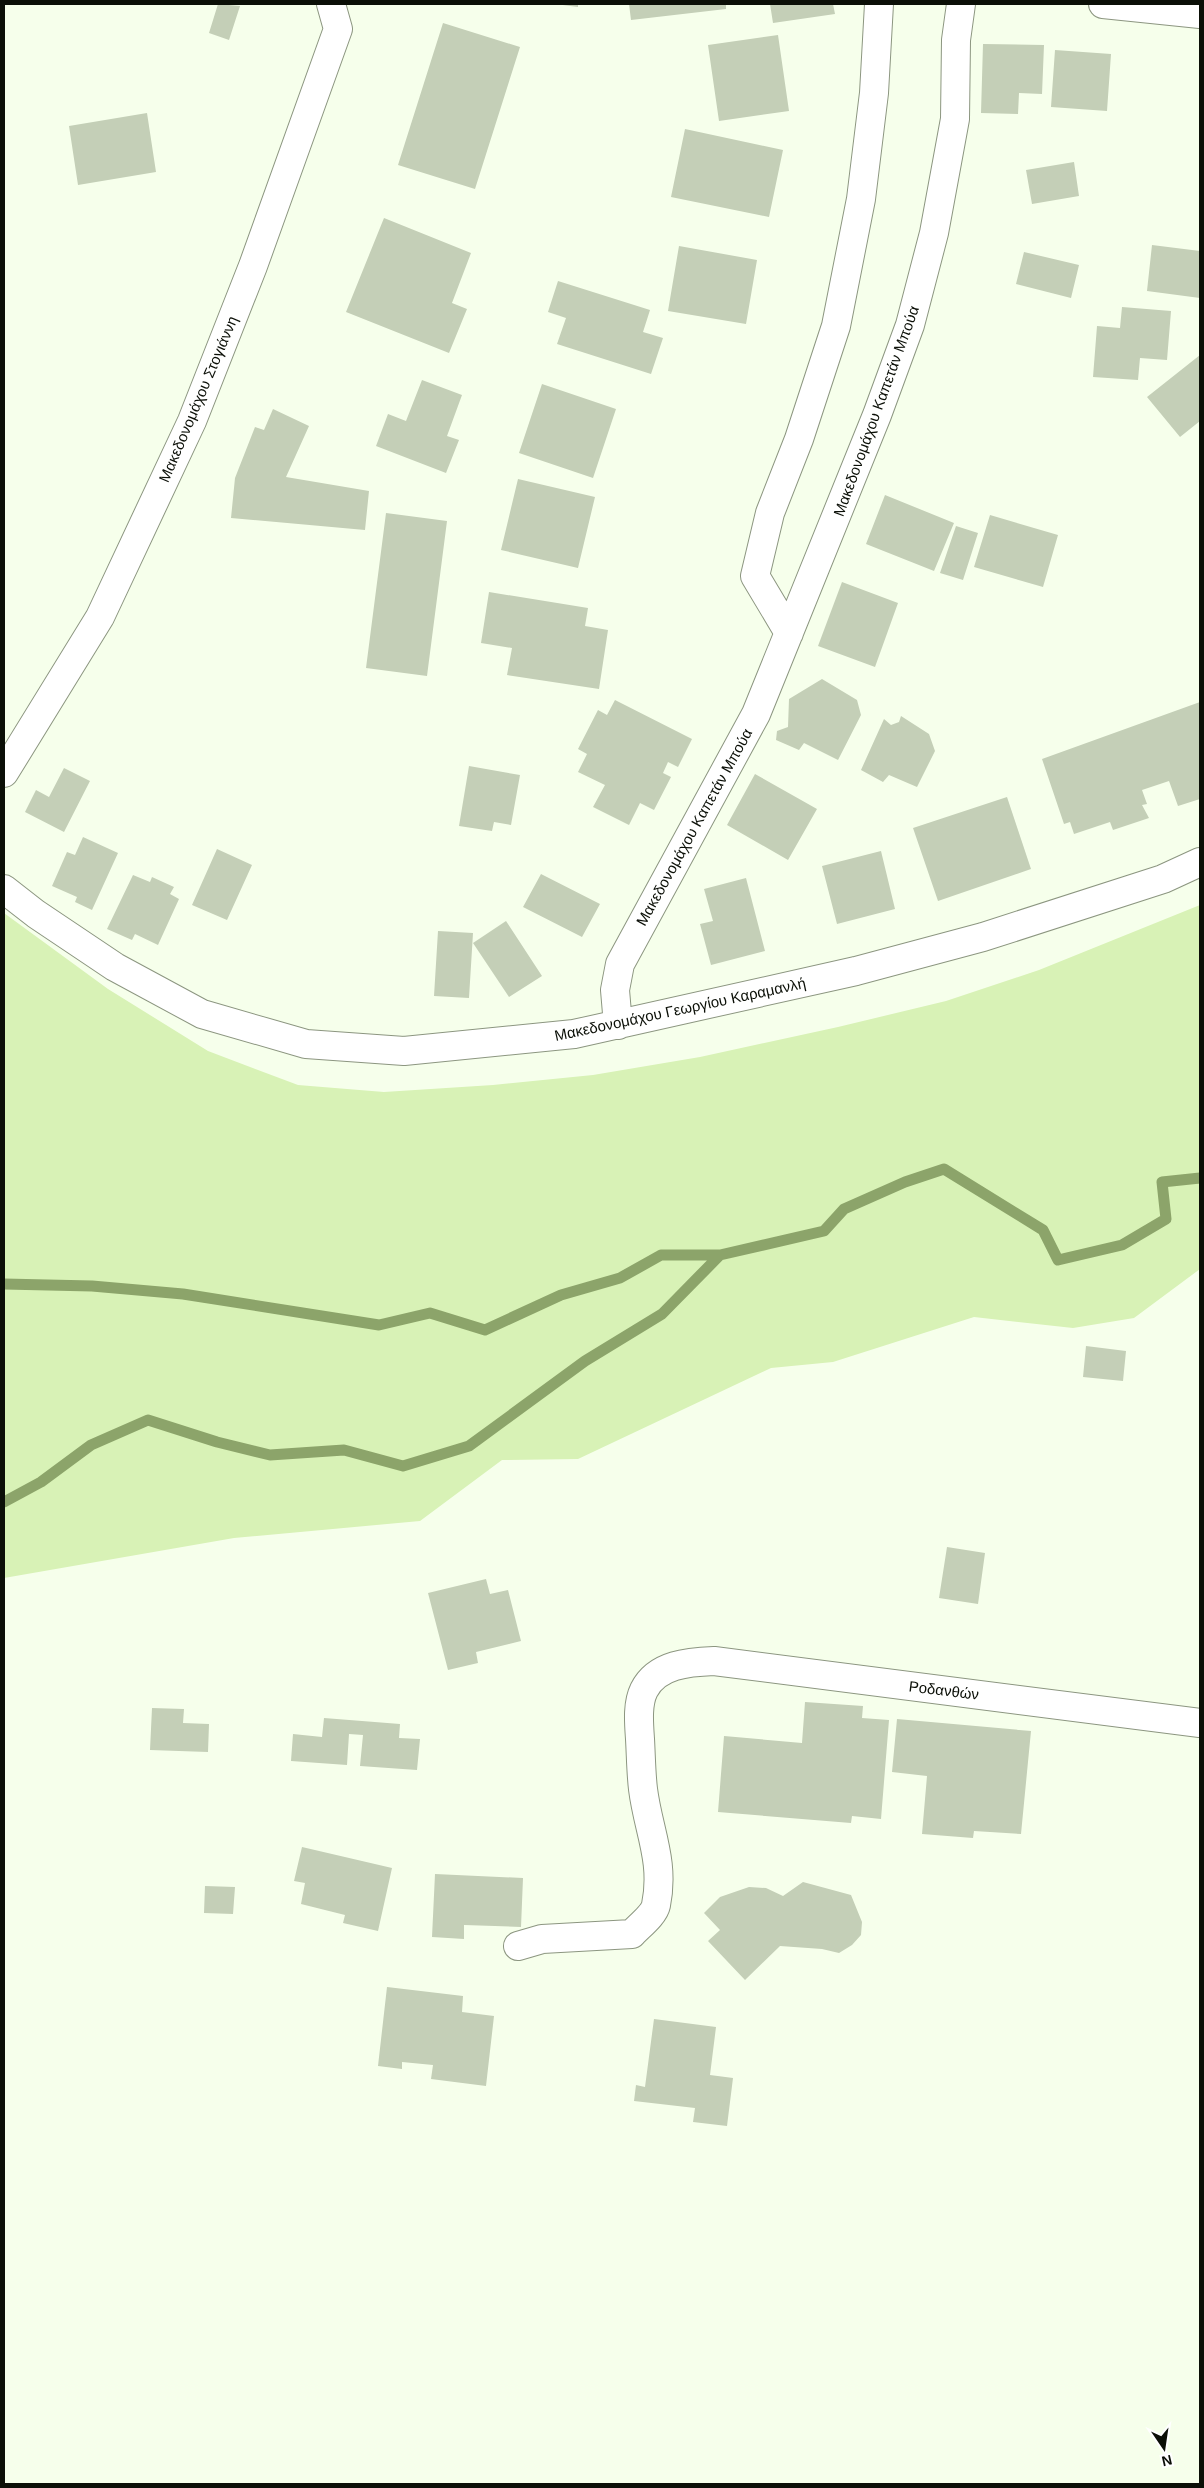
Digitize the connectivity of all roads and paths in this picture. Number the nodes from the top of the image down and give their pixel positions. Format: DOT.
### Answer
graph roads {
  1 [pos="330,4"];
  2 [pos="879,4"];
  3 [pos="961,4"];
  4 [pos="1103,4"];
  5 [pos="1200,14"];
  6 [pos="789,633"];
  7 [pos="4,773"];
  8 [pos="1200,862"];
  9 [pos="4,889"];
  10 [pos="618,1025"];
  11 [pos="1200,1723"];
  12 [pos="518,1946"];
  1 -- 7 [label="street, Μακεδονομάχου Στογιάννη"];
  2 -- 6 [label="street"];
  3 -- 6 [label="street, Μακεδονομάχου Καπετάν Μπούα"];
  4 -- 5 [label="street"];
  6 -- 10 [label="street, Μακεδονομάχου Καπετάν Μπούα"];
  8 -- 10 [label="street, Μακεδονομάχου Γεωργίου Καραμανλή"];
  9 -- 10 [label="street, Μακεδονομάχου Γεωργίου Καραμανλή"];
  11 -- 12 [label="street, Ροδανθών"];
}
